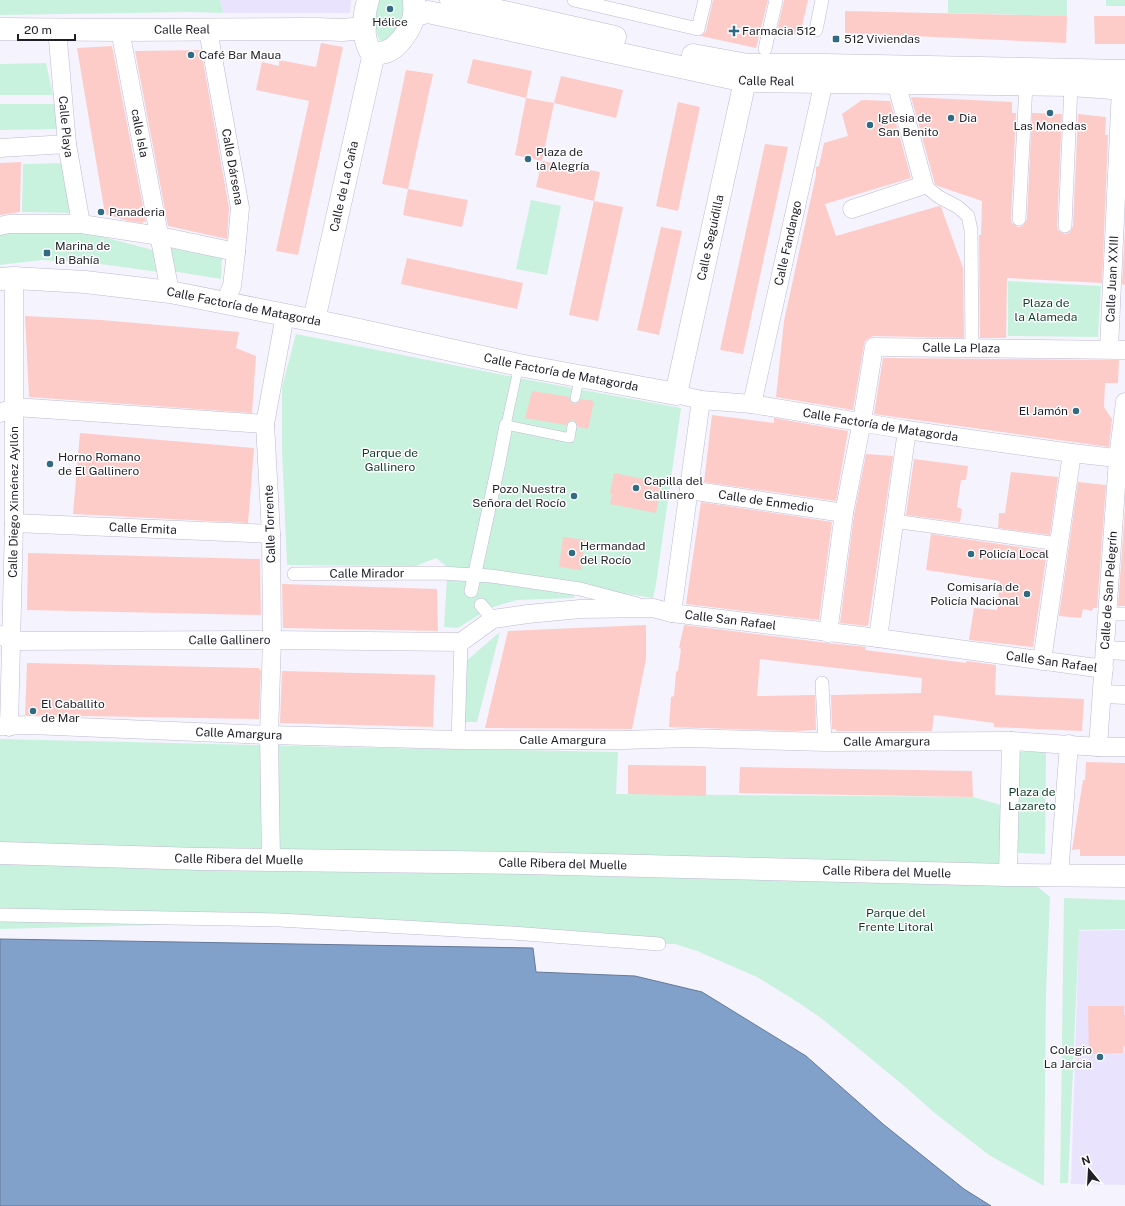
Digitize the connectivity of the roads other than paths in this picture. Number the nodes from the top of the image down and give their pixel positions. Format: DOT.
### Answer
graph roads {
  1 [pos="368,0"];
  2 [pos="450,0"];
  3 [pos="574,0"];
  4 [pos="705,0"];
  5 [pos="776,0"];
  6 [pos="822,0"];
  7 [pos="414,8"];
  8 [pos="365,28"];
  9 [pos="0,29"];
  10 [pos="57,29"];
  11 [pos="120,30"];
  12 [pos="208,30"];
  13 [pos="816,30"];
  14 [pos="765,49"];
  15 [pos="374,52"];
  16 [pos="838,56"];
  17 [pos="875,57"];
  18 [pos="804,65"];
  19 [pos="746,73"];
  20 [pos="900,75"];
  21 [pos="824,82"];
  22 [pos="1124,83"];
  23 [pos="1026,84"];
  24 [pos="1071,85"];
  25 [pos="67,144"];
  26 [pos="0,148"];
  27 [pos="924,185"];
  28 [pos="852,209"];
  29 [pos="1019,219"];
  30 [pos="81,224"];
  31 [pos="0,226"];
  32 [pos="1065,226"];
  33 [pos="160,236"];
  34 [pos="236,252"];
  35 [pos="7,279"];
  36 [pos="170,292"];
  37 [pos="225,303"];
  38 [pos="286,315"];
  39 [pos="314,320"];
  40 [pos="972,348"];
  41 [pos="1117,350"];
  42 [pos="519,365"];
  43 [pos="580,376"];
  44 [pos="676,394"];
  45 [pos="575,398"];
  46 [pos="701,400"];
  47 [pos="1125,402"];
  48 [pos="752,404"];
  49 [pos="7,410"];
  50 [pos="862,421"];
  51 [pos="265,424"];
  52 [pos="506,425"];
  53 [pos="572,426"];
  54 [pos="907,430"];
  55 [pos="1072,453"];
  56 [pos="1122,459"];
  57 [pos="689,490"];
  58 [pos="844,513"];
  59 [pos="894,521"];
  60 [pos="14,523"];
  61 [pos="271,534"];
  62 [pos="1058,544"];
  63 [pos="294,574"];
  64 [pos="474,575"];
  65 [pos="471,591"];
  66 [pos="481,605"];
  67 [pos="652,608"];
  68 [pos="672,613"];
  69 [pos="1116,614"];
  70 [pos="493,619"];
  71 [pos="828,633"];
  72 [pos="6,638"];
  73 [pos="878,638"];
  74 [pos="272,640"];
  75 [pos="461,642"];
  76 [pos="1106,650"];
  77 [pos="1125,651"];
  78 [pos="1042,661"];
  79 [pos="1104,669"];
  80 [pos="822,683"];
  81 [pos="1103,694"];
  82 [pos="1125,695"];
  83 [pos="4,726"];
  84 [pos="269,735"];
  85 [pos="458,740"];
  86 [pos="1011,741"];
  87 [pos="825,742"];
  88 [pos="1069,744"];
  89 [pos="1098,747"];
  90 [pos="1125,747"];
  91 [pos="0,853"];
  92 [pos="271,860"];
  93 [pos="1008,875"];
  94 [pos="1059,876"];
  95 [pos="1125,876"];
  96 [pos="0,915"];
  97 [pos="659,944"];
  1 -- 8 [label="street"];
  2 -- 19 [label="street, Calle Real"];
  3 -- 4 [label="street"];
  5 -- 14 [label="street"];
  6 -- 13 [label="street"];
  7 -- 15 [label="street"];
  7 -- 19 [label="street, Calle Real"];
  8 -- 12 [label="street, Calle Real"];
  8 -- 15 [label="street"];
  9 -- 10 [label="street, Calle Real"];
  10 -- 11 [label="street, Calle Real"];
  10 -- 25 [label="street, Calle Playa"];
  11 -- 12 [label="street, Calle Real"];
  11 -- 33 [label="street, calle Isla"];
  12 -- 34 [label="street, Calle Dársena"];
  15 -- 39 [label="street, Calle de La Caña"];
  16 -- 18 [label="lane"];
  17 -- 20 [label="lane"];
  18 -- 19 [label="street, Calle Real"];
  18 -- 20 [label="street, Calle Real"];
  19 -- 21 [label="street, Calle Real"];
  19 -- 44 [label="street, Calle Seguidilla"];
  20 -- 21 [label="street, Calle Real"];
  20 -- 22 [label="street, Calle Real"];
  20 -- 23 [label="street, Calle Real"];
  20 -- 27 [label="street"];
  21 -- 48 [label="street, Calle Fandango"];
  22 -- 24 [label="street, Calle Real"];
  22 -- 41 [label="street, Calle Juan XXIII"];
  23 -- 24 [label="street, Calle Real"];
  23 -- 29 [label="street"];
  24 -- 32 [label="street"];
  25 -- 26 [label="street"];
  25 -- 30 [label="street, Calle Playa"];
  27 -- 28 [label="street"];
  27 -- 40 [label="street"];
  30 -- 31 [label="street"];
  30 -- 33 [label="street"];
  33 -- 34 [label="street"];
  33 -- 36 [label="street, calle Isla"];
  34 -- 37 [label="street, Calle Dársena"];
  35 -- 36 [label="street, Calle Factoría de Matagorda"];
  35 -- 49 [label="street, Calle Diego Ximénez Ayllón"];
  36 -- 37 [label="street, Calle Factoría de Matagorda"];
  37 -- 38 [label="street, Calle Factoría de Matagorda"];
  38 -- 39 [label="street, Calle Factoría de Matagorda"];
  38 -- 51 [label="street, Calle Torrente"];
  39 -- 42 [label="street, Calle Factoría de Matagorda"];
  40 -- 41 [label="street, Calle La Plaza"];
  40 -- 50 [label="street, Calle La Plaza"];
  42 -- 43 [label="street, Calle Factoría de Matagorda"];
  42 -- 52 [label="lane"];
  43 -- 44 [label="street, Calle Factoría de Matagorda"];
  43 -- 45 [label="lane"];
  44 -- 46 [label="street, Calle Factoría de Matagorda"];
  46 -- 48 [label="street, Calle Factoría de Matagorda"];
  46 -- 57 [label="street"];
  47 -- 56 [label="street, Calle de San Pelegrín"];
  48 -- 50 [label="street, Calle Factoría de Matagorda"];
  49 -- 51 [label="street"];
  49 -- 60 [label="street, Calle Diego Ximénez Ayllón"];
  50 -- 54 [label="street, Calle Factoría de Matagorda"];
  50 -- 58 [label="street"];
  51 -- 61 [label="street, Calle Torrente"];
  52 -- 53 [label="lane"];
  52 -- 64 [label="street"];
  54 -- 55 [label="street, Calle Factoría de Matagorda"];
  54 -- 59 [label="street"];
  55 -- 56 [label="street, Calle Factoría de Matagorda"];
  55 -- 62 [label="street"];
  56 -- 69 [label="street, Calle de San Pelegrín"];
  57 -- 58 [label="street, Calle de Enmedio"];
  57 -- 68 [label="street"];
  58 -- 71 [label="street"];
  59 -- 62 [label="street"];
  59 -- 73 [label="street"];
  60 -- 61 [label="street, Calle Ermita"];
  60 -- 72 [label="street, Calle Diego Ximénez Ayllón"];
  61 -- 74 [label="street, Calle Torrente"];
  62 -- 78 [label="street"];
  63 -- 64 [label="street, Calle Mirador"];
  64 -- 65 [label="street"];
  64 -- 67 [label="street, Calle Mirador"];
  66 -- 70 [label="street"];
  67 -- 68 [label="street, Calle San Rafael"];
  67 -- 70 [label="street, Calle San Rafael"];
  68 -- 71 [label="street, Calle San Rafael"];
  69 -- 76 [label="street, Calle de San Pelegrín"];
  70 -- 75 [label="street, Calle San Rafael"];
  71 -- 73 [label="street, Calle San Rafael"];
  72 -- 74 [label="street, Calle Gallinero"];
  72 -- 83 [label="street, Calle Diego Ximénez Ayllón"];
  73 -- 78 [label="street, Calle San Rafael"];
  74 -- 75 [label="street, Calle Gallinero"];
  74 -- 84 [label="street, Calle Torrente"];
  75 -- 85 [label="street"];
  76 -- 77 [label="street"];
  76 -- 79 [label="street, Calle de San Pelegrín"];
  78 -- 79 [label="street, Calle San Rafael"];
  79 -- 81 [label="street, Calle de San Pelegrín"];
  80 -- 87 [label="street"];
  81 -- 82 [label="street"];
  81 -- 89 [label="street, Calle de San Pelegrín"];
  83 -- 84 [label="street, Calle Amargura"];
  84 -- 85 [label="street, Calle Amargura"];
  84 -- 92 [label="street, Calle Torrente"];
  85 -- 87 [label="street, Calle Amargura"];
  86 -- 87 [label="street, Calle Amargura"];
  86 -- 88 [label="street, Calle Amargura"];
  86 -- 93 [label="street"];
  88 -- 89 [label="street, Calle Amargura"];
  88 -- 94 [label="street"];
  89 -- 90 [label="street, Calle Amargura"];
  91 -- 92 [label="street, Calle Ribera del Muelle"];
  92 -- 93 [label="street, Calle Ribera del Muelle"];
  93 -- 94 [label="street, Calle Ribera del Muelle"];
  94 -- 95 [label="street, Calle Ribera del Muelle"];
  96 -- 97 [label="street"];
}
